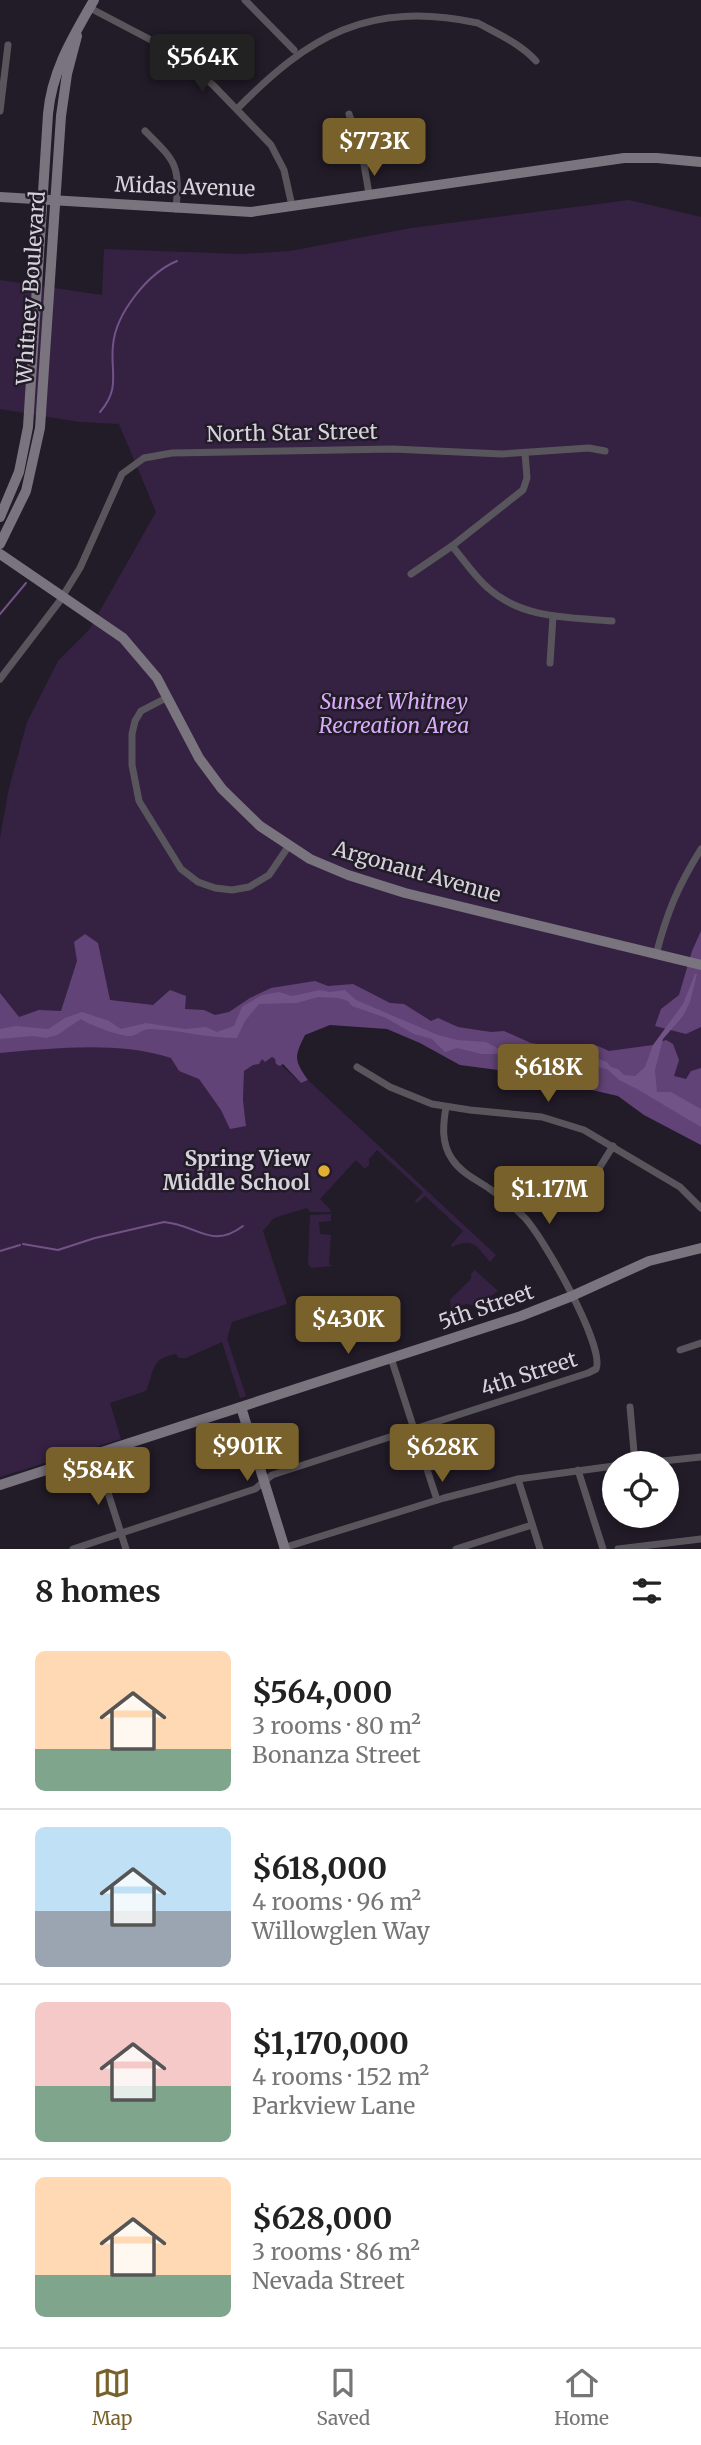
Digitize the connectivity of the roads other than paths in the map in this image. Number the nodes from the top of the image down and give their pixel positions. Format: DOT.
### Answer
graph roads {
  1 [pos="245,0"];
  2 [pos="92,4"];
  3 [pos="452,10"];
  4 [pos="78,30"];
  5 [pos="308,38"];
  6 [pos="8,45"];
  7 [pos="294,50"];
  8 [pos="536,61"];
  9 [pos="237,109"];
  10 [pos="0,111"];
  11 [pos="349,114"];
  12 [pos="145,131"];
  13 [pos="701,162"];
  14 [pos="369,194"];
  15 [pos="0,197"];
  16 [pos="43,200"];
  17 [pos="55,201"];
  18 [pos="292,206"];
  19 [pos="176,209"];
  20 [pos="605,450"];
  21 [pos="525,453"];
  22 [pos="0,517"];
  23 [pos="0,544"];
  24 [pos="452,546"];
  25 [pos="0,554"];
  26 [pos="411,574"];
  27 [pos="63,596"];
  28 [pos="553,616"];
  29 [pos="612,621"];
  30 [pos="550,663"];
  31 [pos="0,679"];
  32 [pos="168,697"];
  33 [pos="288,846"];
  34 [pos="701,849"];
  35 [pos="656,955"];
  36 [pos="701,965"];
  37 [pos="357,1067"];
  38 [pos="446,1107"];
  39 [pos="613,1146"];
  40 [pos="593,1178"];
  41 [pos="701,1208"];
  42 [pos="701,1248"];
  43 [pos="572,1296"];
  44 [pos="701,1343"];
  45 [pos="680,1350"];
  46 [pos="391,1358"];
  47 [pos="630,1406"];
  48 [pos="241,1407"];
  49 [pos="414,1429"];
  50 [pos="634,1451"];
  51 [pos="96,1455"];
  52 [pos="701,1457"];
  53 [pos="679,1459"];
  54 [pos="602,1467"];
  55 [pos="578,1470"];
  56 [pos="518,1479"];
  57 [pos="264,1483"];
  58 [pos="0,1486"];
  59 [pos="437,1500"];
  60 [pos="532,1525"];
  61 [pos="121,1534"];
  62 [pos="701,1539"];
  63 [pos="73,1549"];
  64 [pos="126,1549"];
  65 [pos="283,1549"];
  66 [pos="456,1549"];
  67 [pos="540,1549"];
  68 [pos="603,1549"];
  69 [pos="618,1549"];
  1 -- 7 [label="street"];
  2 -- 4 [label="street, Whitney Boulevard"];
  2 -- 9 [label="street"];
  3 -- 8 [label="street"];
  4 -- 16 [label="street, Whitney Boulevard"];
  4 -- 17 [label="street, Whitney Boulevard"];
  5 -- 7 [label="street"];
  6 -- 10 [label="street"];
  7 -- 9 [label="street"];
  9 -- 18 [label="street"];
  11 -- 14 [label="street"];
  12 -- 19 [label="street"];
  13 -- 14 [label="street, Midas Avenue"];
  14 -- 18 [label="street, Midas Avenue"];
  15 -- 16 [label="street, Midas Avenue"];
  16 -- 17 [label="street, Midas Avenue"];
  16 -- 22 [label="street, Whitney Boulevard"];
  17 -- 19 [label="street, Midas Avenue"];
  17 -- 23 [label="street, Whitney Boulevard"];
  18 -- 19 [label="street, Midas Avenue"];
  20 -- 21 [label="street, North Star Street"];
  21 -- 24 [label="street"];
  21 -- 27 [label="street, North Star Street"];
  24 -- 26 [label="street"];
  24 -- 28 [label="street"];
  25 -- 27 [label="street, Argonaut Avenue"];
  27 -- 31 [label="street, North Star Street"];
  27 -- 32 [label="street, Argonaut Avenue"];
  28 -- 29 [label="street"];
  28 -- 30 [label="street"];
  32 -- 33 [label="street, Argonaut Avenue"];
  32 -- 33 [label="street"];
  33 -- 35 [label="street, Argonaut Avenue"];
  34 -- 35 [label="street"];
  35 -- 36 [label="street, Argonaut Avenue"];
  37 -- 38 [label="street"];
  38 -- 39 [label="street"];
  38 -- 43 [label="street"];
  39 -- 40 [label="street"];
  39 -- 41 [label="street"];
  42 -- 43 [label="street, 5th Street"];
  43 -- 46 [label="street, 5th Street"];
  43 -- 49 [label="street, 4th Street"];
  44 -- 45 [label="street"];
  46 -- 48 [label="street, 5th Street"];
  46 -- 49 [label="street"];
  47 -- 50 [label="street"];
  48 -- 51 [label="street, 5th Street"];
  48 -- 57 [label="street"];
  49 -- 57 [label="street, 4th Street"];
  49 -- 59 [label="street"];
  51 -- 58 [label="street, 5th Street"];
  51 -- 61 [label="street"];
  52 -- 53 [label="street"];
  54 -- 55 [label="street"];
  55 -- 56 [label="street"];
  55 -- 68 [label="street"];
  56 -- 59 [label="street"];
  56 -- 60 [label="street"];
  57 -- 61 [label="street, 4th Street"];
  57 -- 65 [label="street"];
  59 -- 65 [label="street"];
  60 -- 66 [label="street"];
  60 -- 67 [label="street"];
  61 -- 63 [label="street, 4th Street"];
  61 -- 64 [label="street"];
  62 -- 69 [label="street"];
}
